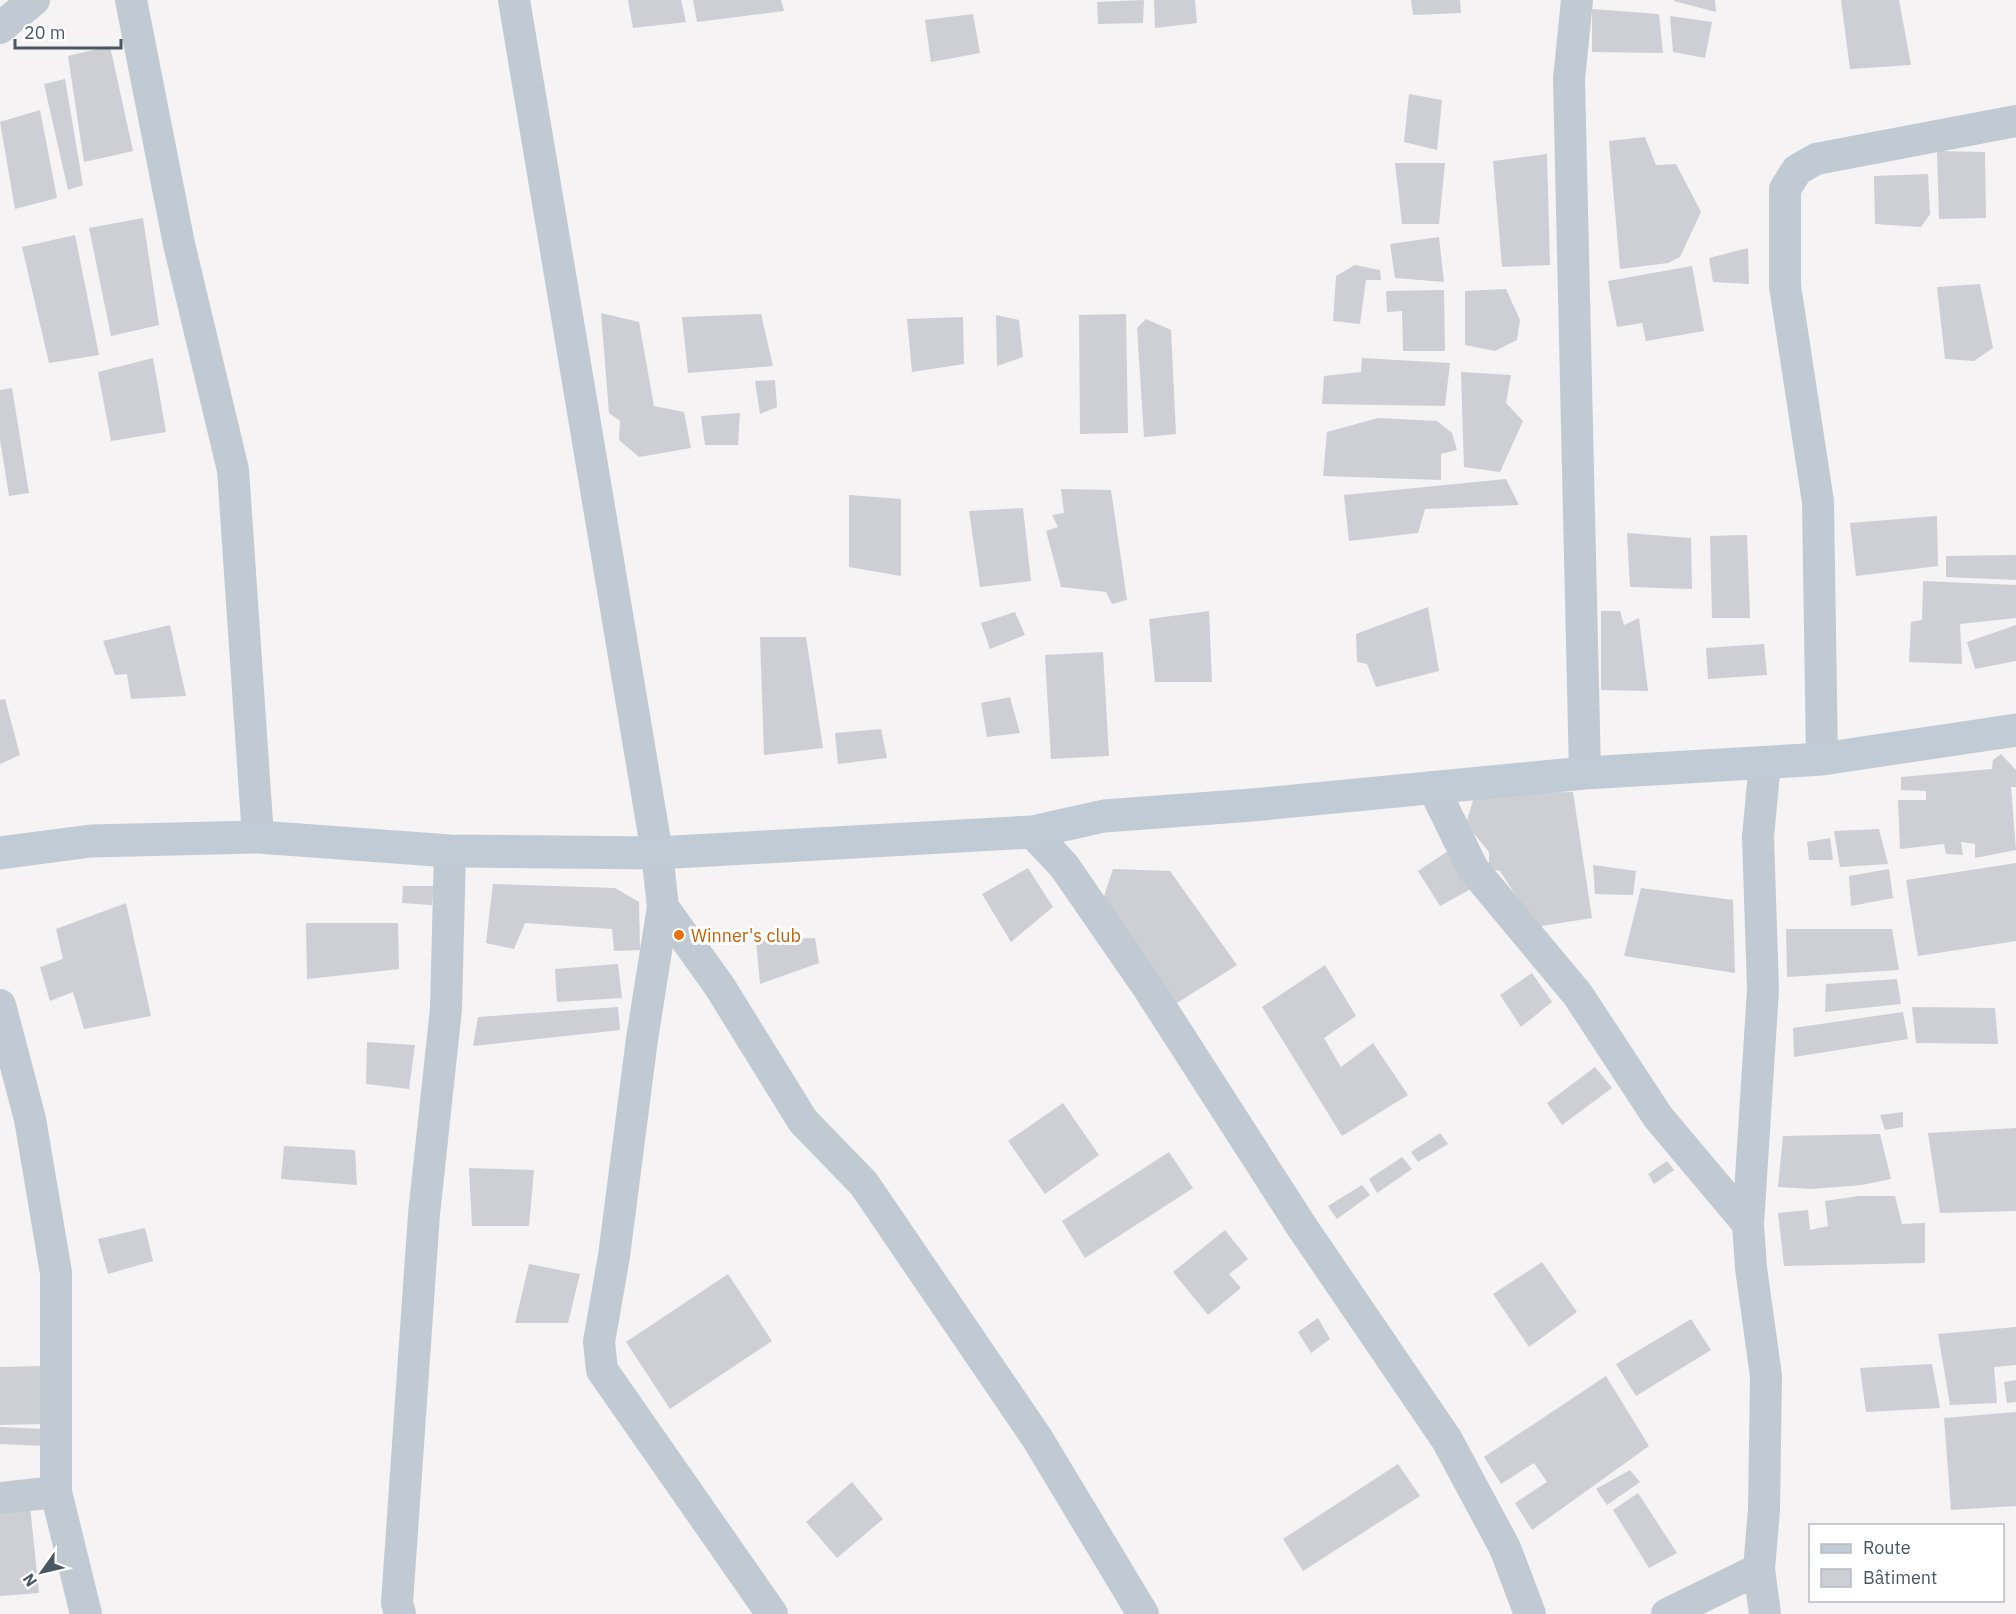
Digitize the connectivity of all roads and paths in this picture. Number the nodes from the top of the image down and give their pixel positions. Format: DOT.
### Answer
graph roads {
  1 [pos="34,0"];
  2 [pos="131,0"];
  3 [pos="514,0"];
  4 [pos="1576,0"];
  5 [pos="0,28"];
  6 [pos="2016,121"];
  7 [pos="2016,730"];
  8 [pos="1822,759"];
  9 [pos="1765,762"];
  10 [pos="1585,773"];
  11 [pos="1433,787"];
  12 [pos="1032,832"];
  13 [pos="258,837"];
  14 [pos="450,850"];
  15 [pos="0,853"];
  16 [pos="657,853"];
  17 [pos="663,907"];
  18 [pos="0,1005"];
  19 [pos="1749,1224"];
  20 [pos="56,1492"];
  21 [pos="0,1498"];
  22 [pos="1759,1569"];
  23 [pos="86,1614"];
  24 [pos="400,1614"];
  25 [pos="772,1614"];
  26 [pos="1143,1614"];
  27 [pos="1530,1614"];
  28 [pos="1667,1614"];
  29 [pos="1765,1614"];
  1 -- 5 [label="street"];
  2 -- 13 [label="street"];
  3 -- 16 [label="street"];
  4 -- 10 [label="street"];
  6 -- 8 [label="street"];
  7 -- 8 [label="main road"];
  8 -- 9 [label="main road"];
  9 -- 10 [label="main road"];
  9 -- 19 [label="street"];
  10 -- 11 [label="main road"];
  11 -- 12 [label="main road"];
  11 -- 19 [label="street"];
  12 -- 16 [label="main road"];
  12 -- 27 [label="street"];
  13 -- 14 [label="main road"];
  13 -- 15 [label="main road"];
  14 -- 16 [label="main road"];
  14 -- 24 [label="street"];
  16 -- 17 [label="street"];
  17 -- 25 [label="street"];
  17 -- 26 [label="street"];
  18 -- 20 [label="street"];
  19 -- 22 [label="street"];
  20 -- 21 [label="street"];
  20 -- 23 [label="street"];
  22 -- 28 [label="street"];
  22 -- 29 [label="street"];
}
